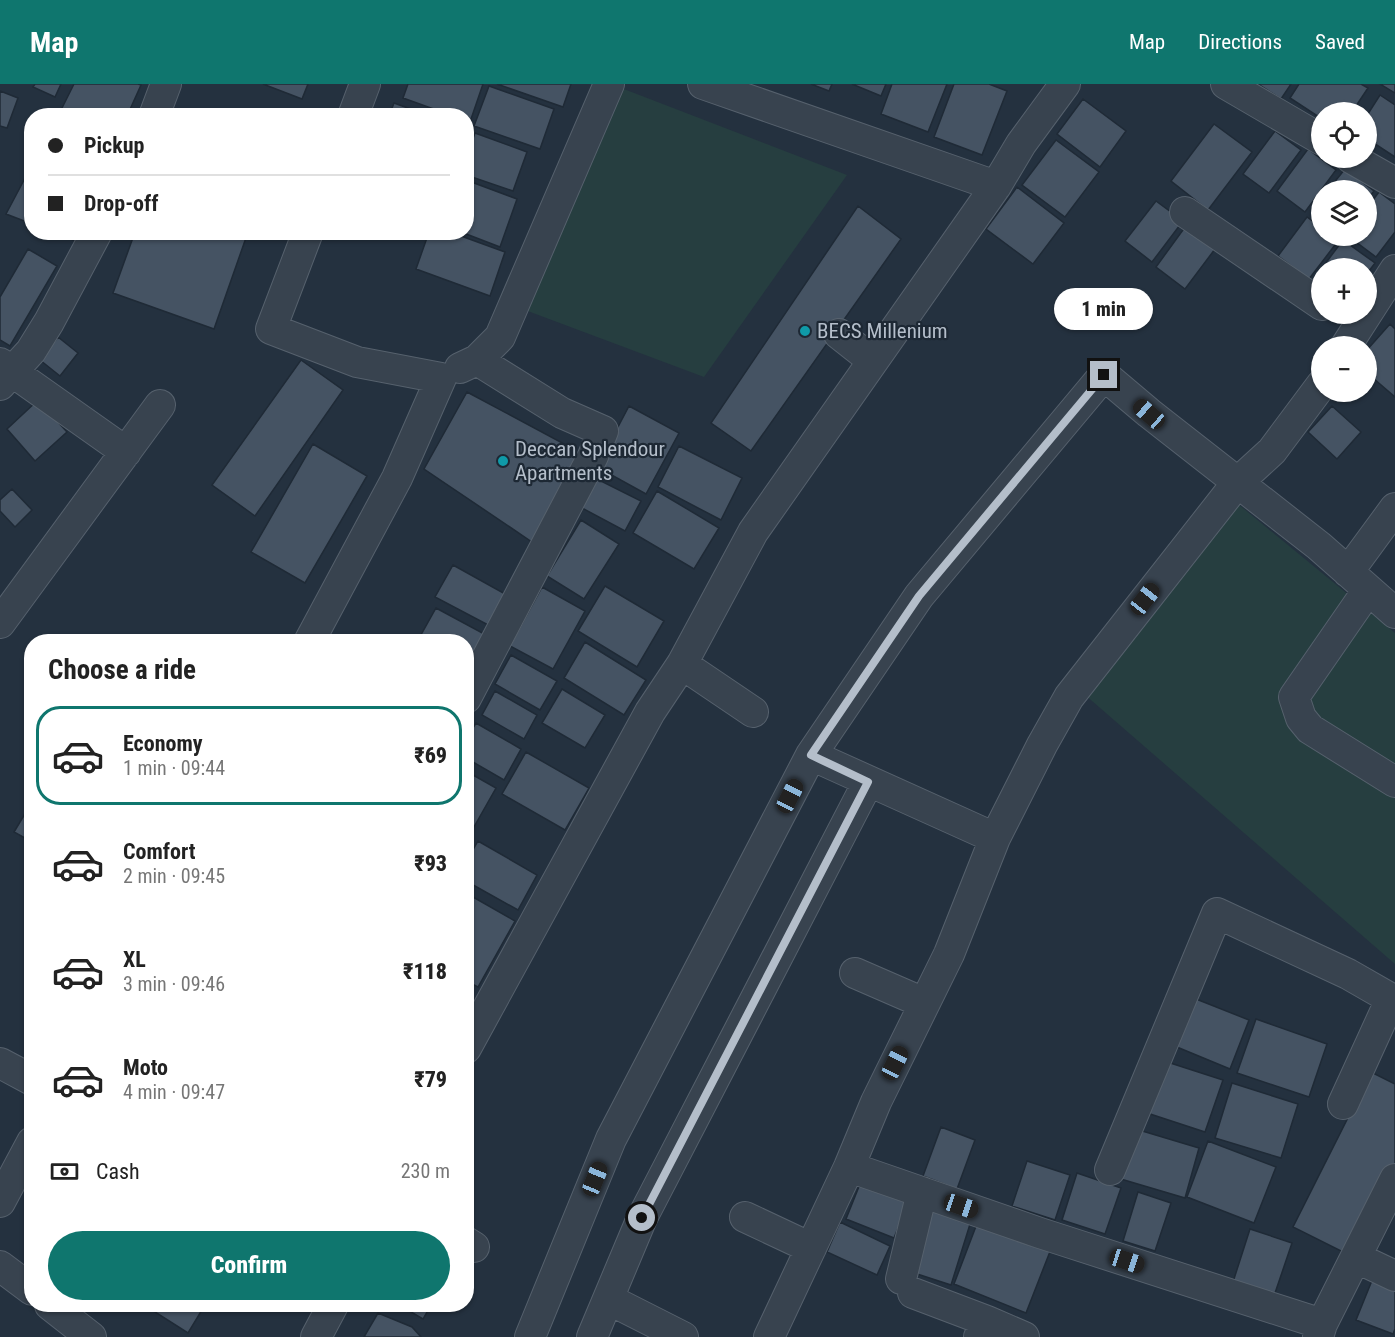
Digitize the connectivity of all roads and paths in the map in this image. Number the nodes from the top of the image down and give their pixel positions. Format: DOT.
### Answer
graph roads {
  1 [pos="166,84"];
  2 [pos="365,84"];
  3 [pos="609,84"];
  4 [pos="703,84"];
  5 [pos="1065,84"];
  6 [pos="1226,84"];
  7 [pos="157,108"];
  8 [pos="356,108"];
  9 [pos="1311,134"];
  10 [pos="1369,168"];
  11 [pos="1395,183"];
  12 [pos="996,186"];
  13 [pos="1185,212"];
  14 [pos="93,240"];
  15 [pos="305,240"];
  16 [pos="1395,270"];
  17 [pos="1311,298"];
  18 [pos="1346,330"];
  19 [pos="839,334"];
  20 [pos="477,360"];
  21 [pos="872,360"];
  22 [pos="4,373"];
  23 [pos="441,378"];
  24 [pos="1311,399"];
  25 [pos="160,405"];
  26 [pos="126,452"];
  27 [pos="1237,483"];
  28 [pos="1395,508"];
  29 [pos="1358,581"];
  30 [pos="1395,613"];
  31 [pos="0,623"];
  32 [pos="313,634"];
  33 [pos="682,664"];
  34 [pos="474,683"];
  35 [pos="753,712"];
  36 [pos="811,755"];
  37 [pos="868,782"];
  38 [pos="1395,782"];
  39 [pos="995,838"];
  40 [pos="855,973"];
  41 [pos="1393,1000"];
  42 [pos="924,1003"];
  43 [pos="474,1033"];
  44 [pos="0,1063"];
  45 [pos="24,1076"];
  46 [pos="1343,1104"];
  47 [pos="24,1157"];
  48 [pos="849,1167"];
  49 [pos="1110,1170"];
  50 [pos="1394,1185"];
  51 [pos="922,1192"];
  52 [pos="0,1202"];
  53 [pos="745,1217"];
  54 [pos="811,1248"];
  55 [pos="1357,1258"];
  56 [pos="0,1266"];
  57 [pos="1395,1275"];
  58 [pos="24,1284"];
  59 [pos="608,1299"];
  60 [pos="59,1312"];
  61 [pos="329,1312"];
  62 [pos="983,1329"];
  63 [pos="1320,1331"];
  64 [pos="91,1337"];
  65 [pos="316,1337"];
  66 [pos="530,1337"];
  67 [pos="592,1337"];
  68 [pos="683,1337"];
  69 [pos="769,1337"];
  70 [pos="1024,1337"];
  1 -- 7 [label="street"];
  2 -- 8 [label="street"];
  3 -- 20 [label="street"];
  4 -- 12 [label="street"];
  5 -- 12 [label="street"];
  6 -- 9 [label="street"];
  10 -- 11 [label="street"];
  12 -- 21 [label="street"];
  13 -- 17 [label="street"];
  14 -- 22 [label="street"];
  15 -- 23 [label="street"];
  16 -- 18 [label="street"];
  19 -- 21 [label="street"];
  20 -- 23 [label="street"];
  20 -- 34 [label="street"];
  21 -- 33 [label="street"];
  22 -- 26 [label="street"];
  23 -- 32 [label="street"];
  24 -- 27 [label="street"];
  25 -- 26 [label="street"];
  26 -- 31 [label="street"];
  27 -- 29 [label="street"];
  27 -- 36 [label="street"];
  27 -- 39 [label="street"];
  28 -- 29 [label="street"];
  29 -- 30 [label="street"];
  29 -- 38 [label="street"];
  33 -- 35 [label="street"];
  33 -- 43 [label="street"];
  36 -- 37 [label="street"];
  36 -- 66 [label="street"];
  37 -- 39 [label="street"];
  37 -- 59 [label="street"];
  39 -- 42 [label="street"];
  40 -- 42 [label="street"];
  41 -- 46 [label="street"];
  41 -- 49 [label="street"];
  42 -- 48 [label="street"];
  44 -- 45 [label="street"];
  47 -- 52 [label="street"];
  48 -- 51 [label="street"];
  48 -- 54 [label="street"];
  50 -- 55 [label="street"];
  51 -- 62 [label="street"];
  51 -- 63 [label="street"];
  53 -- 54 [label="street"];
  54 -- 69 [label="street"];
  55 -- 57 [label="street"];
  55 -- 63 [label="street"];
  56 -- 58 [label="street"];
  59 -- 67 [label="street"];
  59 -- 68 [label="street"];
  60 -- 64 [label="street"];
  61 -- 65 [label="street"];
  62 -- 70 [label="street"];
}
